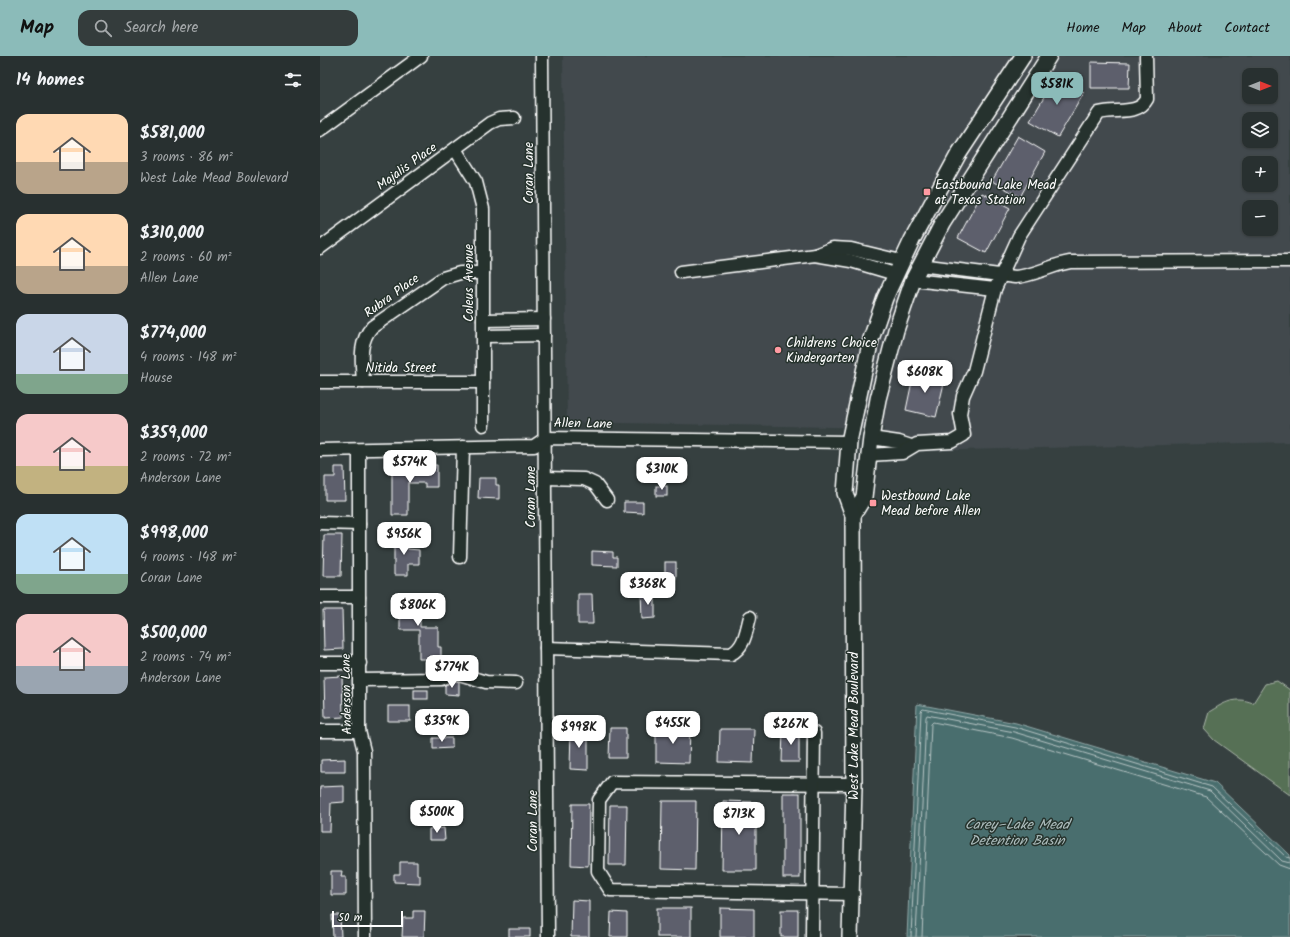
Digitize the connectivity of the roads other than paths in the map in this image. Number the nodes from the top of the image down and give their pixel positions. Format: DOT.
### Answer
graph roads {
  1 [pos="421,56"];
  2 [pos="542,56"];
  3 [pos="1023,56"];
  4 [pos="1049,56"];
  5 [pos="1146,56"];
  6 [pos="514,118"];
  7 [pos="320,130"];
  8 [pos="455,149"];
  9 [pos="320,248"];
  10 [pos="815,255"];
  11 [pos="901,261"];
  12 [pos="1290,261"];
  13 [pos="920,265"];
  14 [pos="681,272"];
  15 [pos="483,273"];
  16 [pos="894,274"];
  17 [pos="1001,276"];
  18 [pos="913,280"];
  19 [pos="995,289"];
  20 [pos="483,320"];
  21 [pos="544,320"];
  22 [pos="544,335"];
  23 [pos="483,336"];
  24 [pos="320,382"];
  25 [pos="362,382"];
  26 [pos="483,382"];
  27 [pos="483,425"];
  28 [pos="546,438"];
  29 [pos="871,438"];
  30 [pos="849,442"];
  31 [pos="911,446"];
  32 [pos="463,447"];
  33 [pos="320,450"];
  34 [pos="359,450"];
  35 [pos="868,455"];
  36 [pos="545,478"];
  37 [pos="606,500"];
  38 [pos="853,515"];
  39 [pos="320,523"];
  40 [pos="359,524"];
  41 [pos="460,557"];
  42 [pos="320,597"];
  43 [pos="359,597"];
  44 [pos="750,617"];
  45 [pos="546,648"];
  46 [pos="320,663"];
  47 [pos="360,663"];
  48 [pos="360,680"];
  49 [pos="516,683"];
  50 [pos="320,731"];
  51 [pos="359,731"];
  52 [pos="814,733"];
  53 [pos="813,784"];
  54 [pos="854,784"];
  55 [pos="813,894"];
  56 [pos="852,894"];
  57 [pos="365,937"];
  58 [pos="548,937"];
  59 [pos="812,937"];
  60 [pos="850,937"];
  1 -- 7 [label="street"];
  2 -- 21 [label="street, Coran Lane"];
  3 -- 11 [label="main road, West Lake Mead Boulevard"];
  4 -- 13 [label="main road"];
  5 -- 17 [label="street"];
  6 -- 8 [label="street, Majalis Place"];
  8 -- 9 [label="street, Majalis Place"];
  8 -- 15 [label="street, Coleus Avenue"];
  10 -- 11 [label="street"];
  10 -- 14 [label="street"];
  10 -- 16 [label="street"];
  11 -- 13 [label="main road"];
  11 -- 16 [label="main road, West Lake Mead Boulevard"];
  12 -- 17 [label="street"];
  13 -- 17 [label="street"];
  13 -- 18 [label="main road"];
  15 -- 20 [label="street, Coleus Avenue"];
  15 -- 25 [label="street, Rubra Place"];
  16 -- 18 [label="main road"];
  16 -- 30 [label="main road, West Lake Mead Boulevard"];
  17 -- 19 [label="street"];
  18 -- 19 [label="street"];
  18 -- 29 [label="main road"];
  19 -- 31 [label="street"];
  20 -- 21 [label="street"];
  20 -- 23 [label="street, Coleus Avenue"];
  21 -- 22 [label="street, Coran Lane"];
  22 -- 23 [label="street"];
  22 -- 28 [label="street, Coran Lane"];
  23 -- 26 [label="street, Coleus Avenue"];
  24 -- 25 [label="street, Nitida Street"];
  25 -- 26 [label="street, Nitida Street"];
  26 -- 27 [label="street, Coleus Avenue"];
  28 -- 30 [label="street, Allen Lane"];
  28 -- 32 [label="street, Allen Lane"];
  28 -- 36 [label="street, Coran Lane"];
  29 -- 31 [label="street"];
  29 -- 35 [label="main road"];
  30 -- 38 [label="main road, West Lake Mead Boulevard"];
  31 -- 35 [label="street"];
  32 -- 34 [label="street, Allen Lane"];
  32 -- 41 [label="street"];
  33 -- 34 [label="street, Allen Lane"];
  34 -- 40 [label="street, Anderson Lane"];
  35 -- 38 [label="main road"];
  36 -- 37 [label="street"];
  36 -- 45 [label="street, Coran Lane"];
  38 -- 54 [label="main road, West Lake Mead Boulevard"];
  39 -- 40 [label="street"];
  40 -- 43 [label="street, Anderson Lane"];
  42 -- 43 [label="street"];
  43 -- 47 [label="street, Anderson Lane"];
  44 -- 45 [label="street"];
  45 -- 58 [label="street, Coran Lane"];
  46 -- 47 [label="street"];
  47 -- 48 [label="street, Anderson Lane"];
  48 -- 49 [label="street"];
  48 -- 51 [label="street, Anderson Lane"];
  50 -- 51 [label="street"];
  51 -- 57 [label="street, Anderson Lane"];
  52 -- 53 [label="street"];
  53 -- 54 [label="street"];
  53 -- 55 [label="street"];
  53 -- 55 [label="street"];
  54 -- 56 [label="main road, West Lake Mead Boulevard"];
  55 -- 56 [label="street"];
  55 -- 59 [label="street"];
  56 -- 60 [label="main road, West Lake Mead Boulevard"];
}
